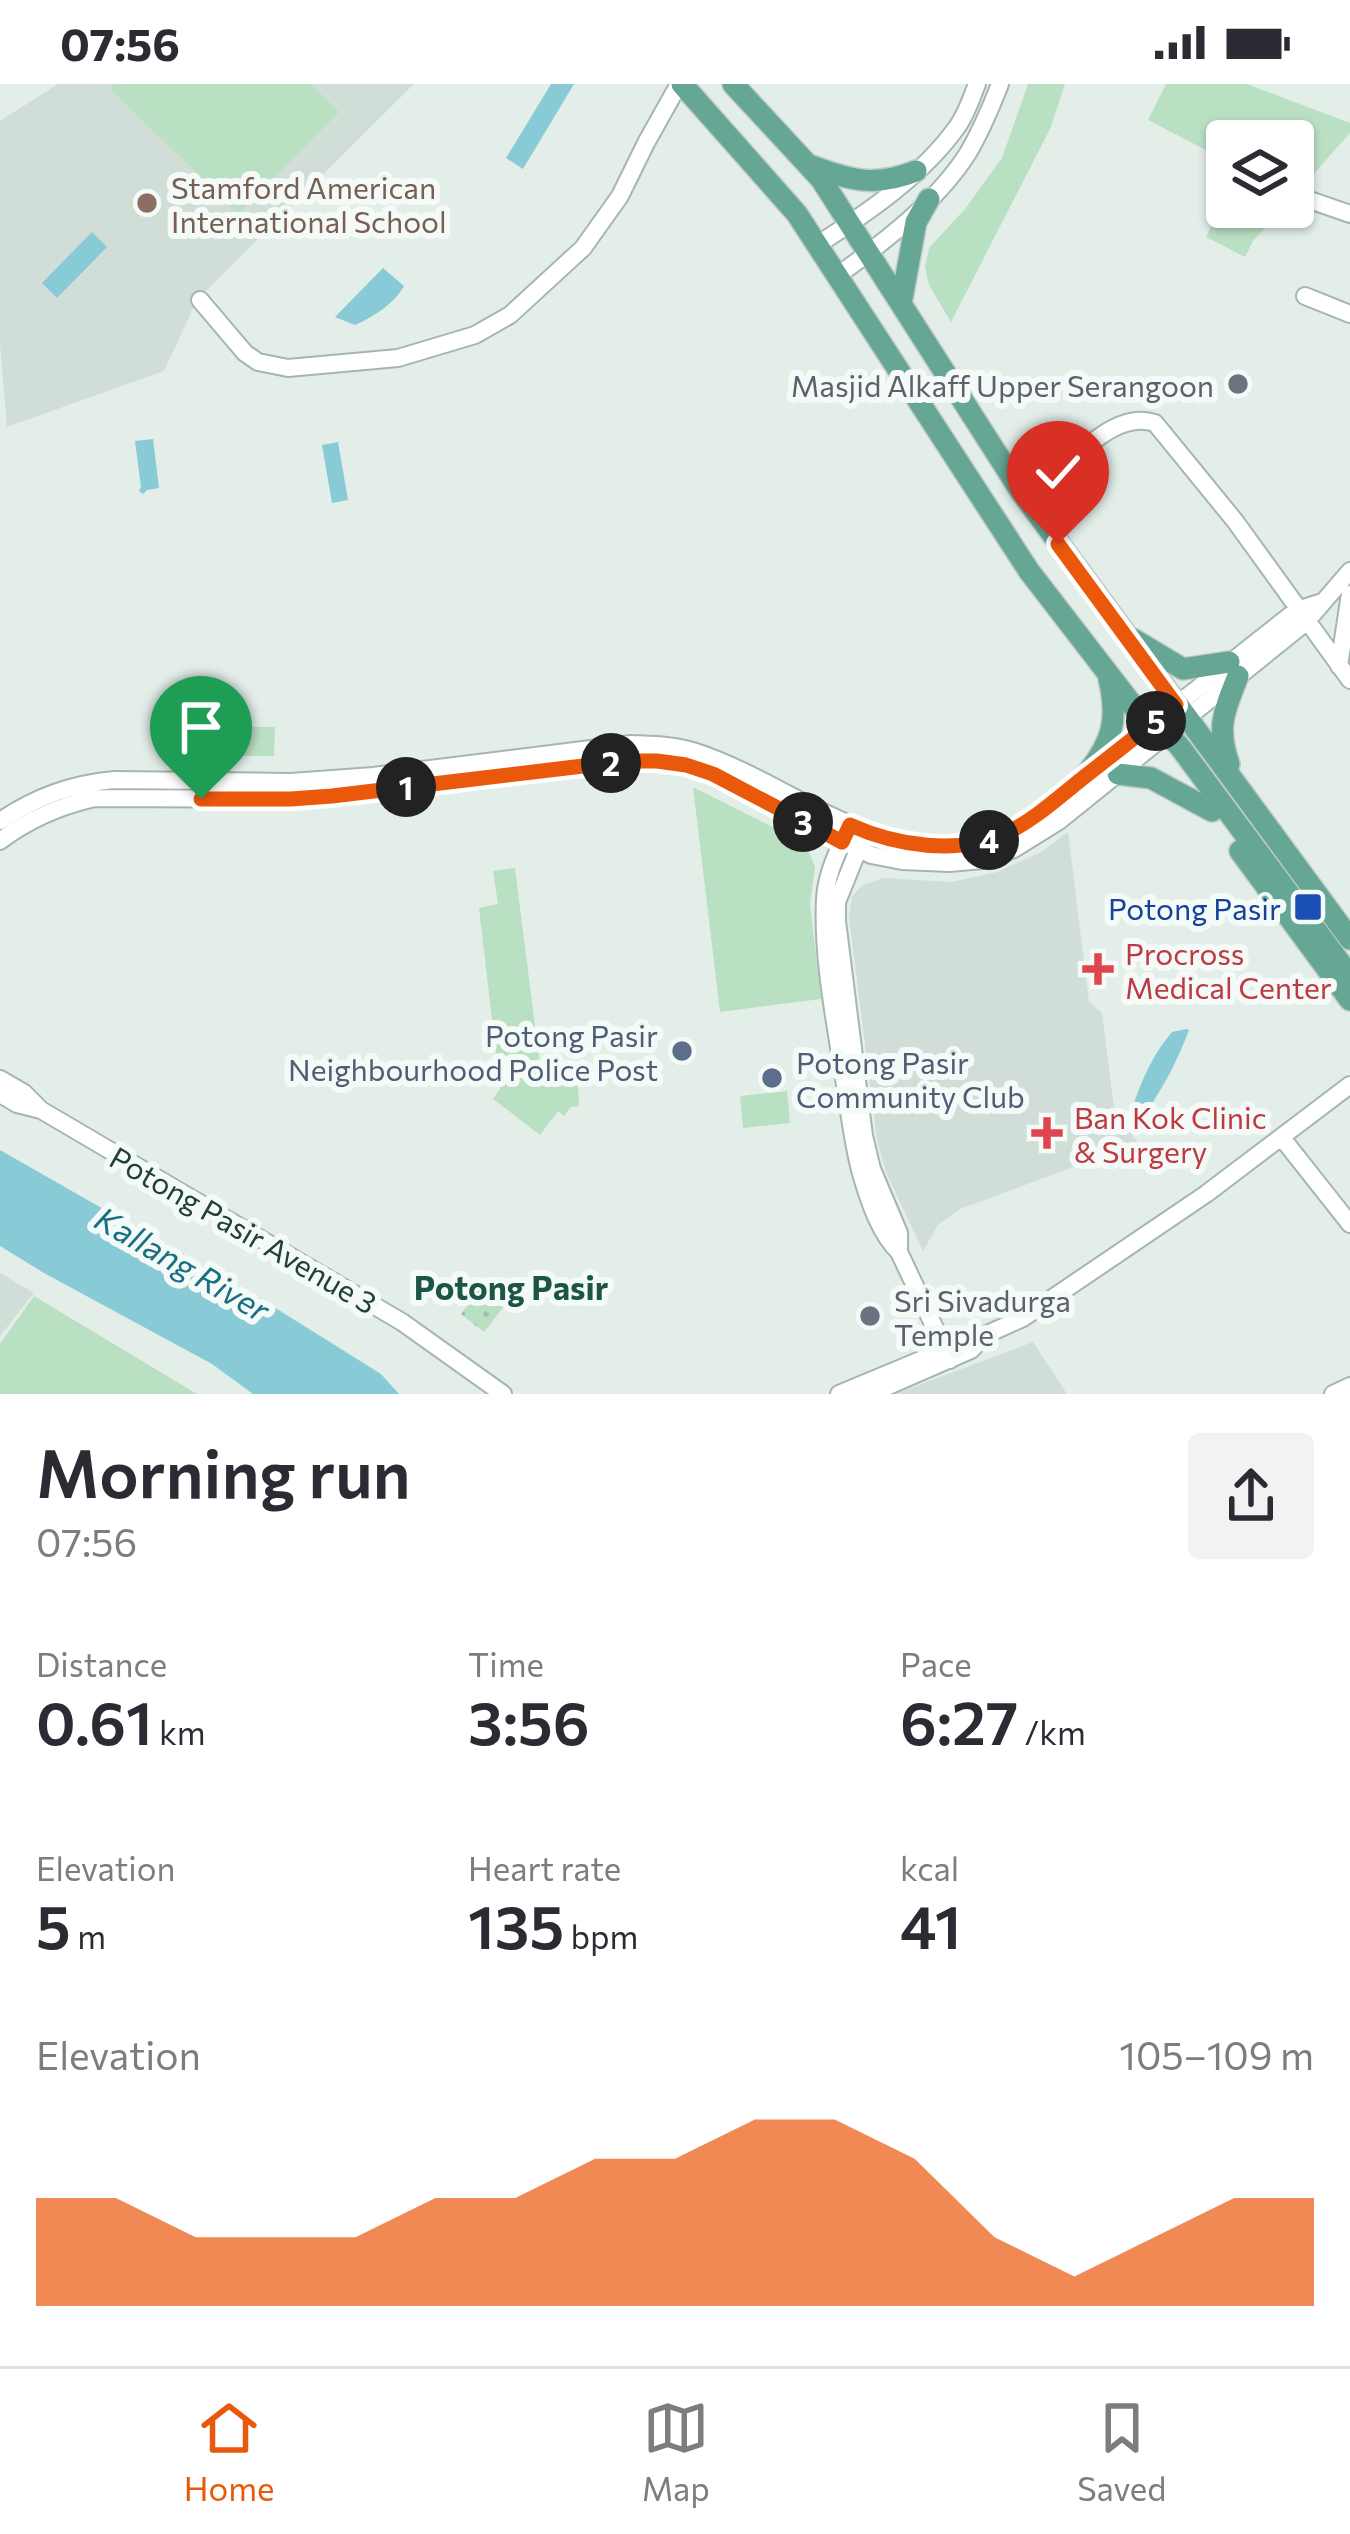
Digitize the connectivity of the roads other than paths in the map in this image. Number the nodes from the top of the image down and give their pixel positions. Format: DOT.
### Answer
graph roads {
  1 [pos="681,84"];
  2 [pos="733,84"];
  3 [pos="977,84"];
  4 [pos="1000,84"];
  5 [pos="813,171"];
  6 [pos="916,171"];
  7 [pos="776,188"];
  8 [pos="929,199"];
  9 [pos="1314,202"];
  10 [pos="1350,214"];
  11 [pos="850,223"];
  12 [pos="817,244"];
  13 [pos="869,253"];
  14 [pos="837,276"];
  15 [pos="1305,296"];
  16 [pos="200,300"];
  17 [pos="901,304"];
  18 [pos="1350,314"];
  19 [pos="1067,463"];
  20 [pos="1350,571"];
  21 [pos="1350,594"];
  22 [pos="1302,616"];
  23 [pos="1127,637"];
  24 [pos="1233,669"];
  25 [pos="1107,673"];
  26 [pos="1344,673"];
  27 [pos="1168,724"];
  28 [pos="1118,774"];
  29 [pos="1085,776"];
  30 [pos="1238,787"];
  31 [pos="1212,811"];
  32 [pos="0,820"];
  33 [pos="858,828"];
  34 [pos="0,841"];
  35 [pos="850,846"];
  36 [pos="1298,865"];
  37 [pos="1350,924"];
  38 [pos="1350,939"];
  39 [pos="1350,976"];
  40 [pos="1350,1000"];
  41 [pos="0,1079"];
  42 [pos="1350,1084"];
  43 [pos="0,1094"];
  44 [pos="41,1110"];
  45 [pos="1282,1138"];
  46 [pos="1350,1224"];
  47 [pos="947,1353"];
  48 [pos="1350,1386"];
  49 [pos="503,1394"];
  50 [pos="839,1394"];
  51 [pos="870,1394"];
  52 [pos="1333,1394"];
  1 -- 7 [label="main road"];
  1 -- 16 [label="street"];
  2 -- 5 [label="main road"];
  3 -- 6 [label="street"];
  4 -- 8 [label="street"];
  5 -- 6 [label="main road"];
  5 -- 7 [label="main road"];
  5 -- 11 [label="main road"];
  6 -- 11 [label="street"];
  7 -- 12 [label="main road"];
  8 -- 13 [label="street"];
  8 -- 17 [label="main road"];
  9 -- 10 [label="street"];
  11 -- 12 [label="street"];
  11 -- 13 [label="main road"];
  12 -- 14 [label="main road"];
  13 -- 14 [label="street"];
  13 -- 17 [label="main road"];
  14 -- 25 [label="main road"];
  15 -- 18 [label="street"];
  17 -- 23 [label="main road"];
  19 -- 22 [label="street"];
  20 -- 22 [label="street"];
  21 -- 26 [label="street"];
  22 -- 24 [label="street"];
  22 -- 26 [label="street"];
  23 -- 24 [label="main road"];
  23 -- 27 [label="main road"];
  24 -- 27 [label="street"];
  24 -- 30 [label="main road"];
  25 -- 27 [label="main road"];
  25 -- 29 [label="main road"];
  27 -- 28 [label="street"];
  27 -- 29 [label="street"];
  27 -- 30 [label="main road"];
  27 -- 31 [label="main road"];
  27 -- 39 [label="main road"];
  28 -- 31 [label="main road"];
  28 -- 35 [label="street"];
  29 -- 33 [label="street"];
  30 -- 36 [label="main road"];
  31 -- 40 [label="main road"];
  32 -- 33 [label="street"];
  33 -- 35 [label="street"];
  34 -- 35 [label="street"];
  35 -- 47 [label="street"];
  36 -- 37 [label="main road"];
  36 -- 38 [label="main road"];
  41 -- 44 [label="street, Potong Pasir Avenue 3"];
  42 -- 45 [label="street"];
  43 -- 44 [label="street, Potong Pasir Avenue 3"];
  44 -- 49 [label="street, Potong Pasir Avenue 3"];
  45 -- 46 [label="street"];
  45 -- 47 [label="street"];
  47 -- 50 [label="street"];
  47 -- 51 [label="street"];
  48 -- 52 [label="street"];
}
